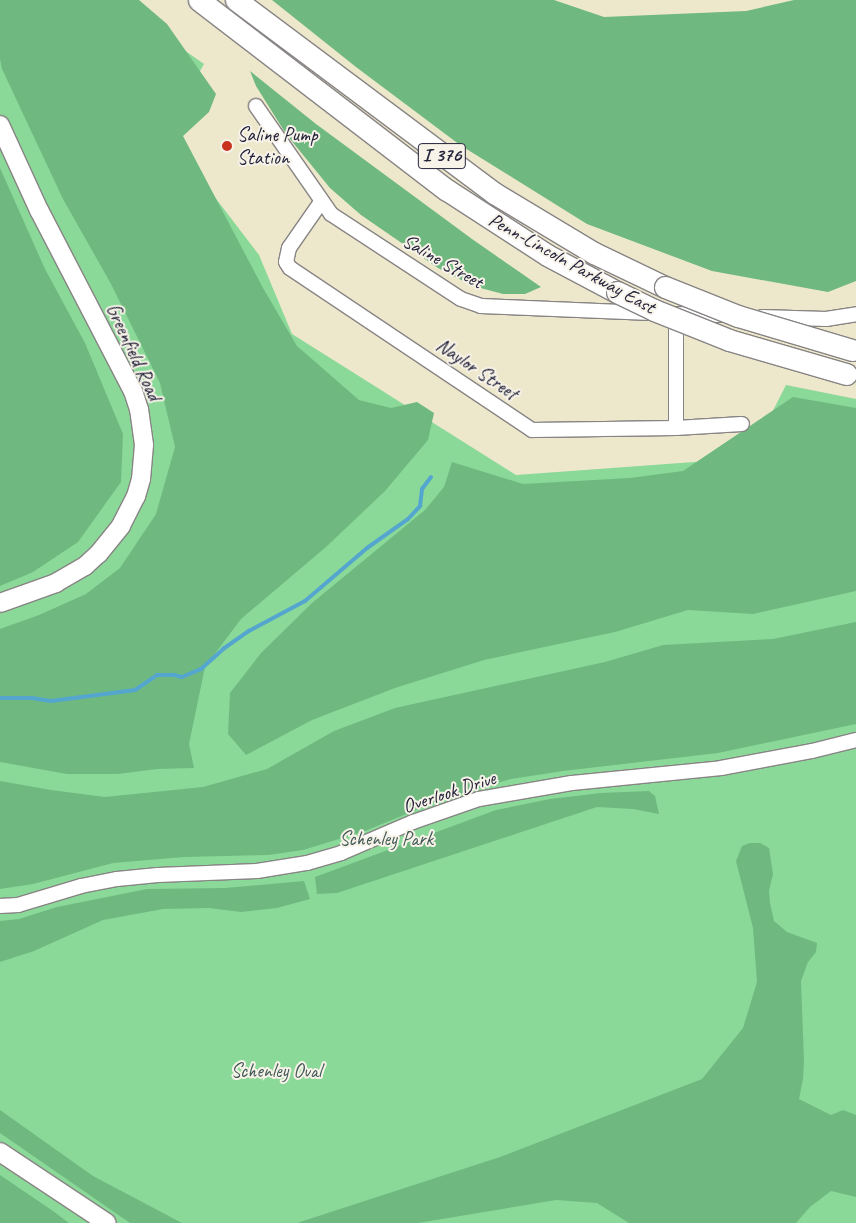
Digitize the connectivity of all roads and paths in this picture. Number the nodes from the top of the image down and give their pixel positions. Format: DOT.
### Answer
graph roads {
  1 [pos="185,0"];
  2 [pos="199,0"];
  3 [pos="236,0"];
  4 [pos="295,74"];
  5 [pos="256,106"];
  6 [pos="0,125"];
  7 [pos="321,202"];
  8 [pos="676,314"];
  9 [pos="856,314"];
  10 [pos="854,351"];
  11 [pos="851,375"];
  12 [pos="742,424"];
  13 [pos="676,428"];
  14 [pos="0,603"];
  15 [pos="856,740"];
  16 [pos="0,906"];
  17 [pos="0,1152"];
  18 [pos="107,1223"];
  1 -- 4 [label="highway"];
  2 -- 4 [label="highway, Penn-Lincoln Parkway East / I 376"];
  3 -- 10 [label="highway, Penn-Lincoln Parkway East / I 376, bridge"];
  4 -- 11 [label="highway, Penn-Lincoln Parkway East / I 376, bridge"];
  5 -- 7 [label="street, Saline Street"];
  6 -- 14 [label="main road, Greenfield Road"];
  7 -- 8 [label="street, Saline Street"];
  7 -- 13 [label="street, Naylor Street"];
  8 -- 9 [label="street, Saline Street"];
  8 -- 13 [label="street"];
  12 -- 13 [label="street, Naylor Street"];
  15 -- 16 [label="street, Overlook Drive"];
  17 -- 18 [label="main road"];
}
